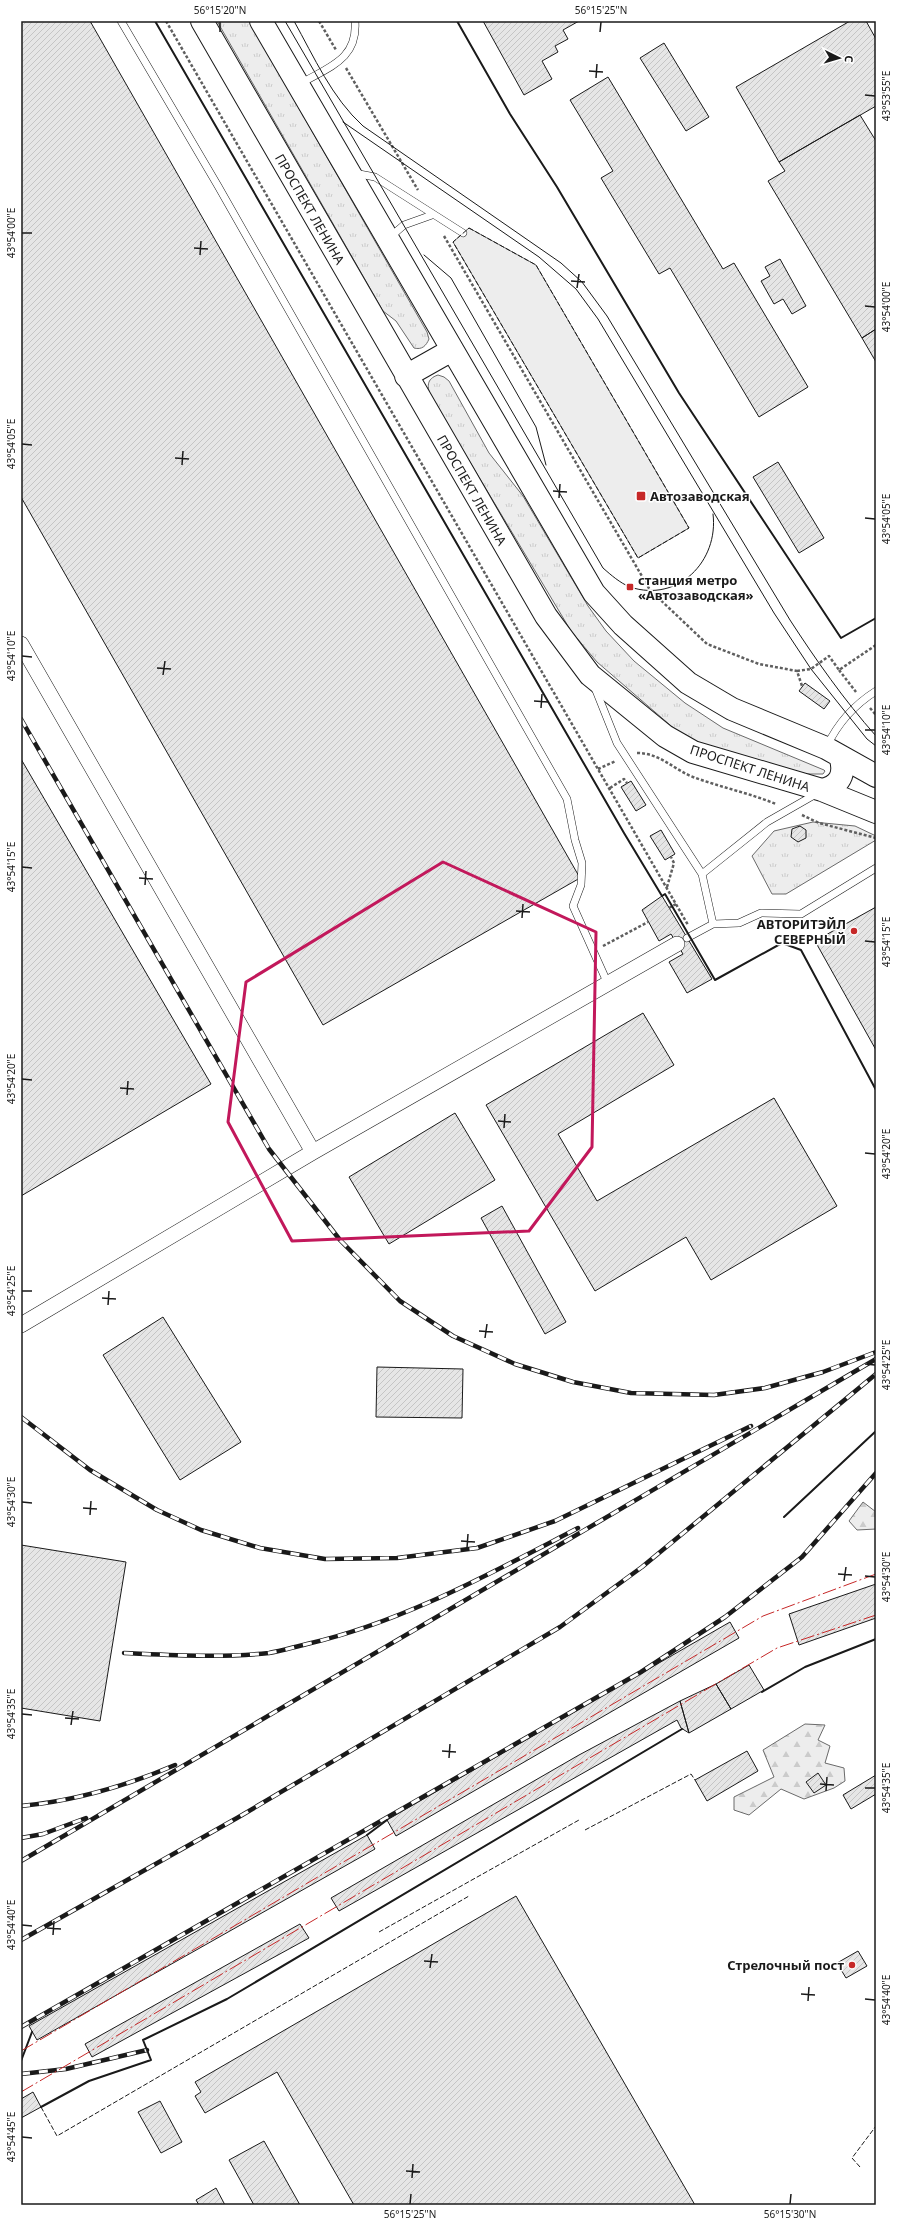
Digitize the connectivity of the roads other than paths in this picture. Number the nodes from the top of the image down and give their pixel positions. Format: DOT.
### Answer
graph roads {
  1 [pos="121,21"];
  2 [pos="202,21"];
  3 [pos="261,21"];
  4 [pos="355,21"];
  5 [pos="298,85"];
  6 [pos="350,173"];
  7 [pos="432,215"];
  8 [pos="463,233"];
  9 [pos="388,239"];
  10 [pos="452,350"];
  11 [pos="406,376"];
  12 [pos="21,644"];
  13 [pos="590,675"];
  14 [pos="876,691"];
  15 [pos="833,752"];
  16 [pos="876,776"];
  17 [pos="822,790"];
  18 [pos="876,812"];
  19 [pos="876,868"];
  20 [pos="702,874"];
  21 [pos="713,924"];
  22 [pos="686,939"];
  23 [pos="608,984"];
  24 [pos="313,1152"];
  25 [pos="21,1325"];
  1 -- 23 [label="lane"];
  2 -- 11 [label="main road, ПРОСПЕКТ ЛЕНИНА"];
  3 -- 5 [label="main road"];
  4 -- 5 [label="lane"];
  5 -- 6 [label="main road"];
  6 -- 7 [label="lane"];
  6 -- 9 [label="main road"];
  7 -- 8 [label="lane"];
  7 -- 9 [label="lane"];
  9 -- 10 [label="main road"];
  10 -- 11 [label="main road"];
  10 -- 15 [label="main road"];
  11 -- 13 [label="main road, ПРОСПЕКТ ЛЕНИНА"];
  12 -- 24 [label="street"];
  13 -- 17 [label="main road, ПРОСПЕКТ ЛЕНИНА"];
  13 -- 20 [label="lane"];
  14 -- 15 [label="lane"];
  15 -- 16 [label="main road"];
  15 -- 17 [label="main road"];
  17 -- 18 [label="main road, ПРОСПЕКТ ЛЕНИНА"];
  17 -- 20 [label="lane"];
  19 -- 21 [label="lane"];
  20 -- 21 [label="lane"];
  21 -- 22 [label="lane"];
  22 -- 23 [label="street"];
  23 -- 24 [label="street"];
  24 -- 25 [label="street"];
}
